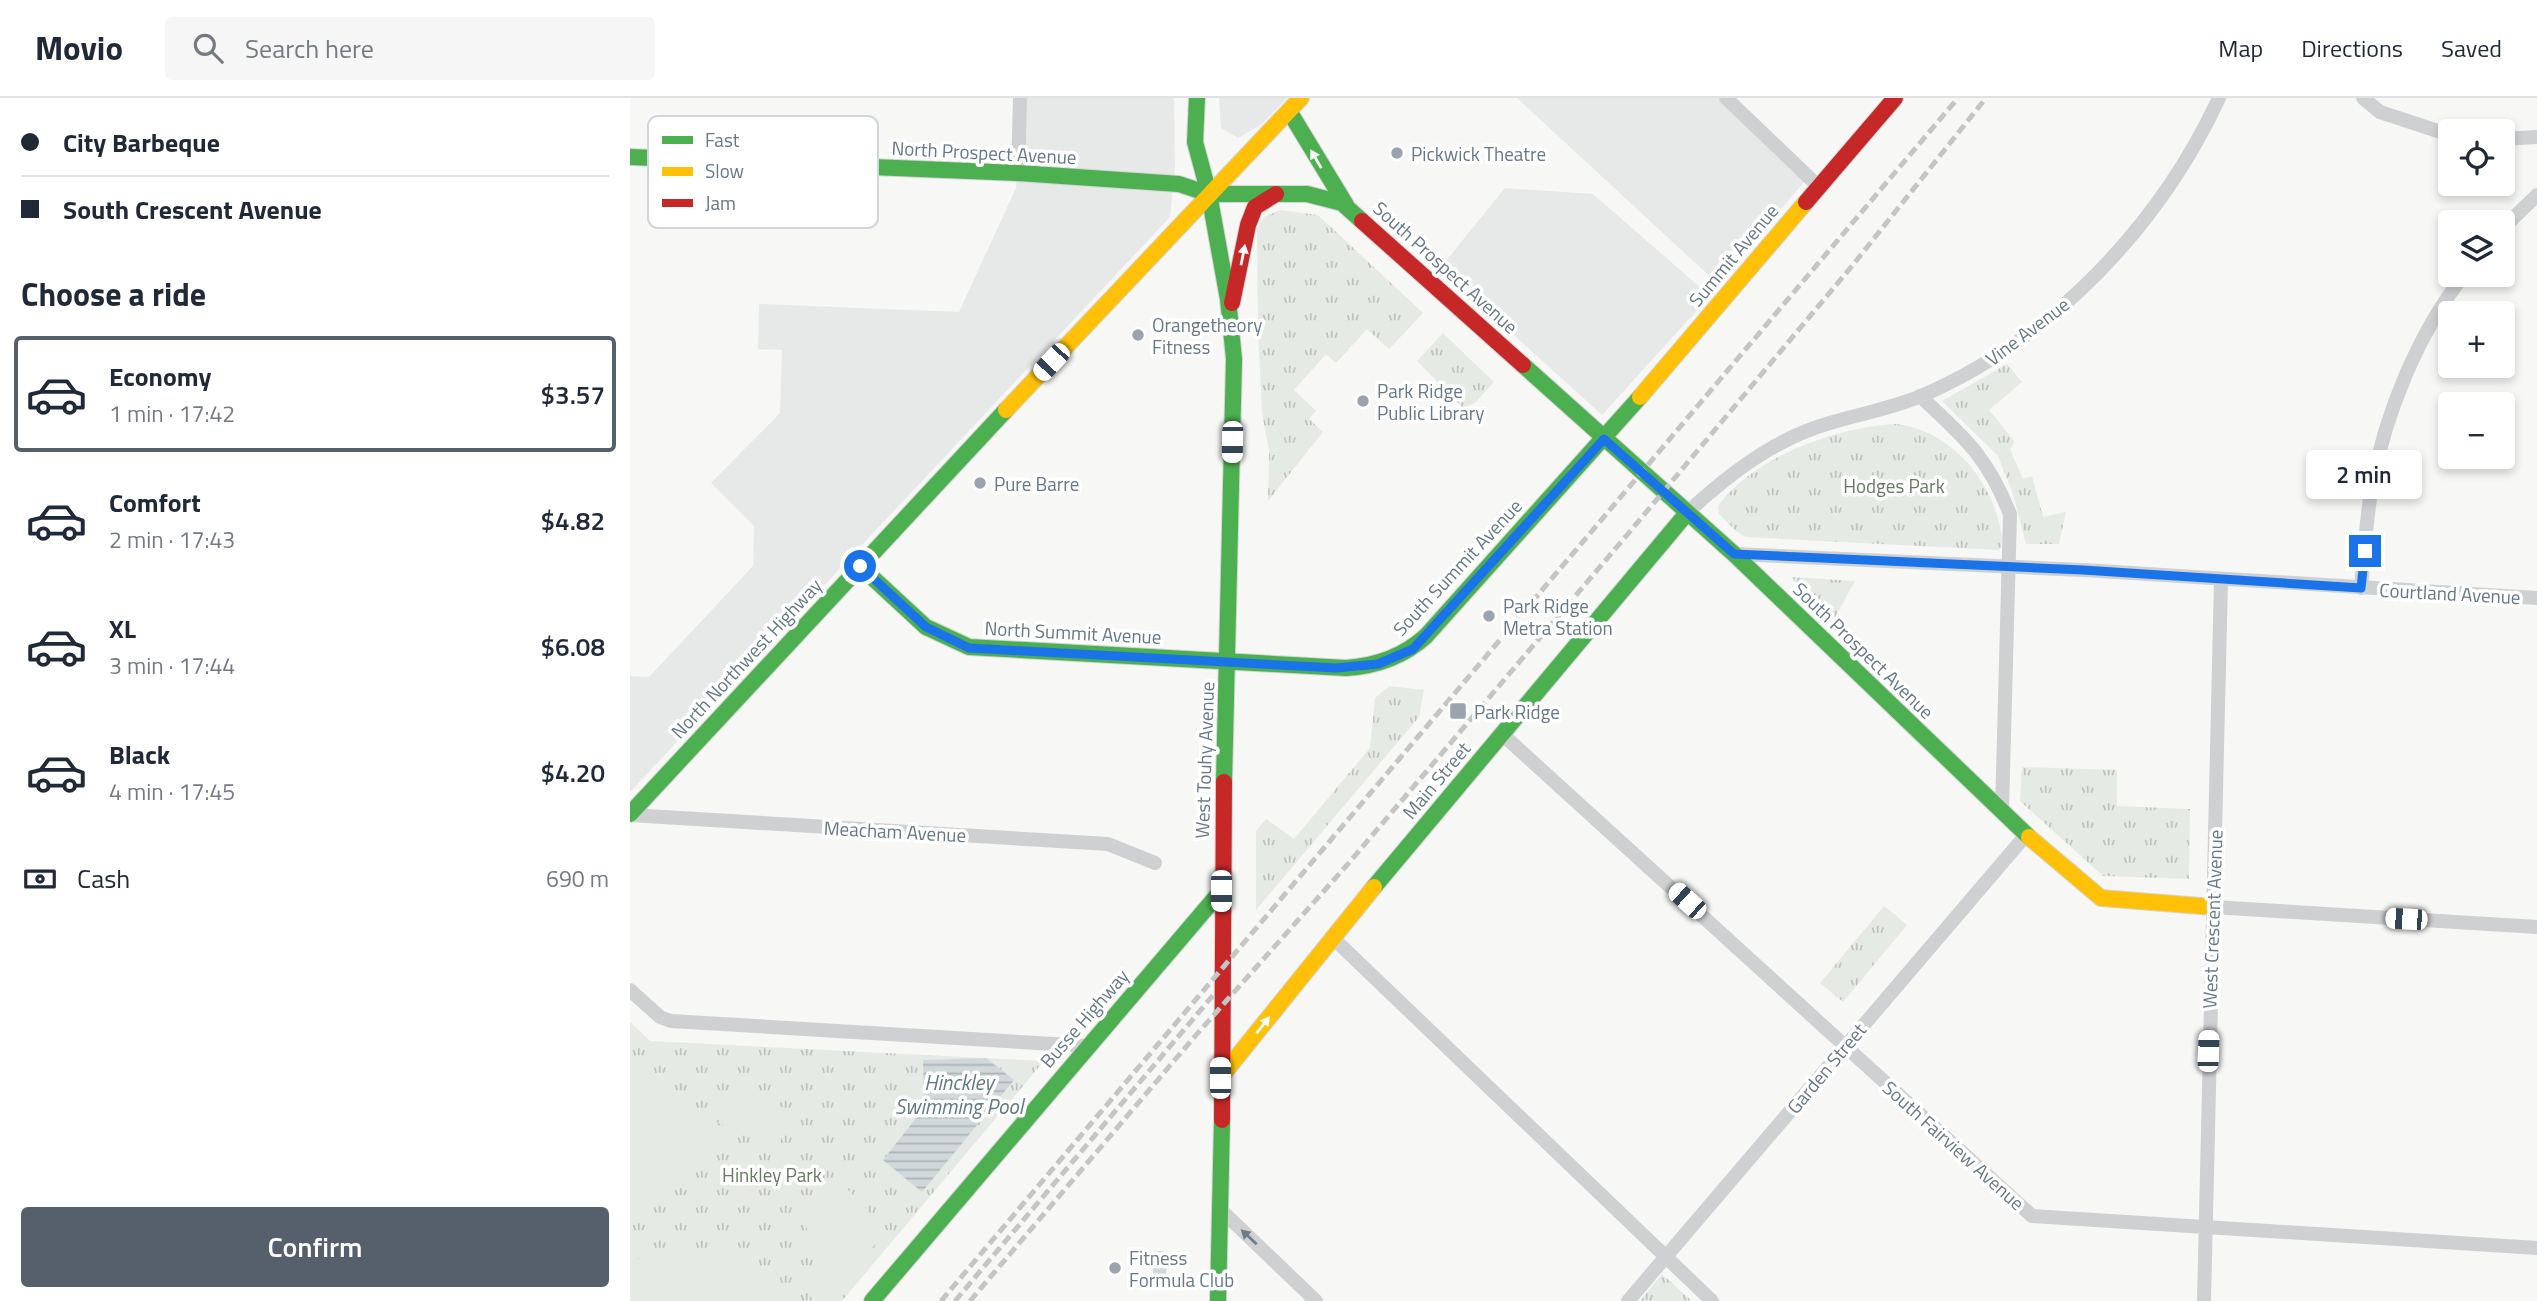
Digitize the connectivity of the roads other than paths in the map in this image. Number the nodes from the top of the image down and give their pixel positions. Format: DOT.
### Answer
graph roads {
  1 [pos="1020,98"];
  2 [pos="1197,98"];
  3 [pos="1301,98"];
  4 [pos="1726,98"];
  5 [pos="1895,98"];
  6 [pos="2219,98"];
  7 [pos="2363,98"];
  8 [pos="1289,111"];
  9 [pos="2438,131"];
  10 [pos="2537,136"];
  11 [pos="2515,138"];
  12 [pos="630,157"];
  13 [pos="648,158"];
  14 [pos="878,167"];
  15 [pos="1018,173"];
  16 [pos="1819,187"];
  17 [pos="1209,194"];
  18 [pos="1276,194"];
  19 [pos="2537,195"];
  20 [pos="1346,205"];
  21 [pos="2515,216"];
  22 [pos="2456,287"];
  23 [pos="1230,314"];
  24 [pos="1920,396"];
  25 [pos="1604,439"];
  26 [pos="1687,513"];
  27 [pos="1734,554"];
  28 [pos="860,566"];
  29 [pos="2011,567"];
  30 [pos="2221,579"];
  31 [pos="2361,588"];
  32 [pos="2537,598"];
  33 [pos="1228,662"];
  34 [pos="1502,734"];
  35 [pos="2002,810"];
  36 [pos="630,815"];
  37 [pos="2026,835"];
  38 [pos="1156,863"];
  39 [pos="1221,891"];
  40 [pos="2213,907"];
  41 [pos="2537,927"];
  42 [pos="1332,937"];
  43 [pos="630,990"];
  44 [pos="1844,1045"];
  45 [pos="1088,1046"];
  46 [pos="1220,1078"];
  47 [pos="1222,1211"];
  48 [pos="2205,1229"];
  49 [pos="2537,1248"];
  50 [pos="1665,1256"];
  51 [pos="872,1301"];
  52 [pos="1218,1301"];
  53 [pos="1316,1301"];
  54 [pos="1628,1301"];
  55 [pos="1712,1301"];
  56 [pos="2204,1301"];
  1 -- 15 [label="street"];
  2 -- 17 [label="street, West Touhy Avenue"];
  3 -- 8 [label="street, North Northwest Highway"];
  4 -- 16 [label="street"];
  5 -- 16 [label="street, Summit Avenue"];
  6 -- 24 [label="street, Vine Avenue"];
  7 -- 9 [label="street"];
  8 -- 17 [label="street, North Northwest Highway"];
  20 -- 8 [label="street, one-way"];
  10 -- 11 [label="street"];
  12 -- 13 [label="street, North Prospect Avenue"];
  14 -- 15 [label="street, North Prospect Avenue"];
  15 -- 17 [label="street, North Prospect Avenue"];
  16 -- 25 [label="street, Summit Avenue"];
  17 -- 18 [label="street, South Prospect Avenue"];
  17 -- 23 [label="street, West Touhy Avenue"];
  17 -- 28 [label="street, North Northwest Highway"];
  18 -- 20 [label="street, South Prospect Avenue"];
  23 -- 18 [label="street, one-way"];
  19 -- 21 [label="street"];
  20 -- 25 [label="street, South Prospect Avenue"];
  22 -- 31 [label="street"];
  23 -- 33 [label="street, West Touhy Avenue"];
  24 -- 26 [label="street, Vine Avenue"];
  24 -- 29 [label="street"];
  25 -- 26 [label="street, South Prospect Avenue"];
  25 -- 33 [label="street, South Summit Avenue"];
  26 -- 27 [label="street, South Prospect Avenue"];
  26 -- 34 [label="street, Main Street"];
  27 -- 29 [label="street, Courtland Avenue"];
  27 -- 35 [label="street, South Prospect Avenue"];
  28 -- 33 [label="street, North Summit Avenue"];
  28 -- 36 [label="street, North Northwest Highway"];
  29 -- 30 [label="street, Courtland Avenue"];
  29 -- 35 [label="street"];
  30 -- 31 [label="street, Courtland Avenue"];
  30 -- 40 [label="street, West Crescent Avenue"];
  31 -- 32 [label="street, Courtland Avenue"];
  33 -- 39 [label="street, West Touhy Avenue"];
  34 -- 42 [label="street, Main Street"];
  34 -- 44 [label="street, South Fairview Avenue"];
  35 -- 37 [label="street, South Prospect Avenue"];
  36 -- 38 [label="street, Meacham Avenue"];
  37 -- 40 [label="street, South Prospect Avenue"];
  37 -- 44 [label="street, Garden Street"];
  39 -- 45 [label="street, Busse Highway"];
  39 -- 46 [label="street, West Touhy Avenue"];
  40 -- 41 [label="street, South Prospect Avenue"];
  40 -- 48 [label="street, West Crescent Avenue"];
  46 -- 42 [label="street, Main Street, one-way"];
  42 -- 50 [label="street"];
  43 -- 45 [label="street"];
  44 -- 48 [label="street, South Fairview Avenue"];
  44 -- 50 [label="street, Garden Street"];
  45 -- 51 [label="street, Busse Highway"];
  46 -- 47 [label="street, West Touhy Avenue"];
  47 -- 52 [label="street, West Touhy Avenue"];
  53 -- 47 [label="street, one-way"];
  48 -- 49 [label="street, South Fairview Avenue"];
  48 -- 56 [label="street, West Crescent Avenue"];
  50 -- 54 [label="street, Garden Street"];
  50 -- 55 [label="street"];
}
